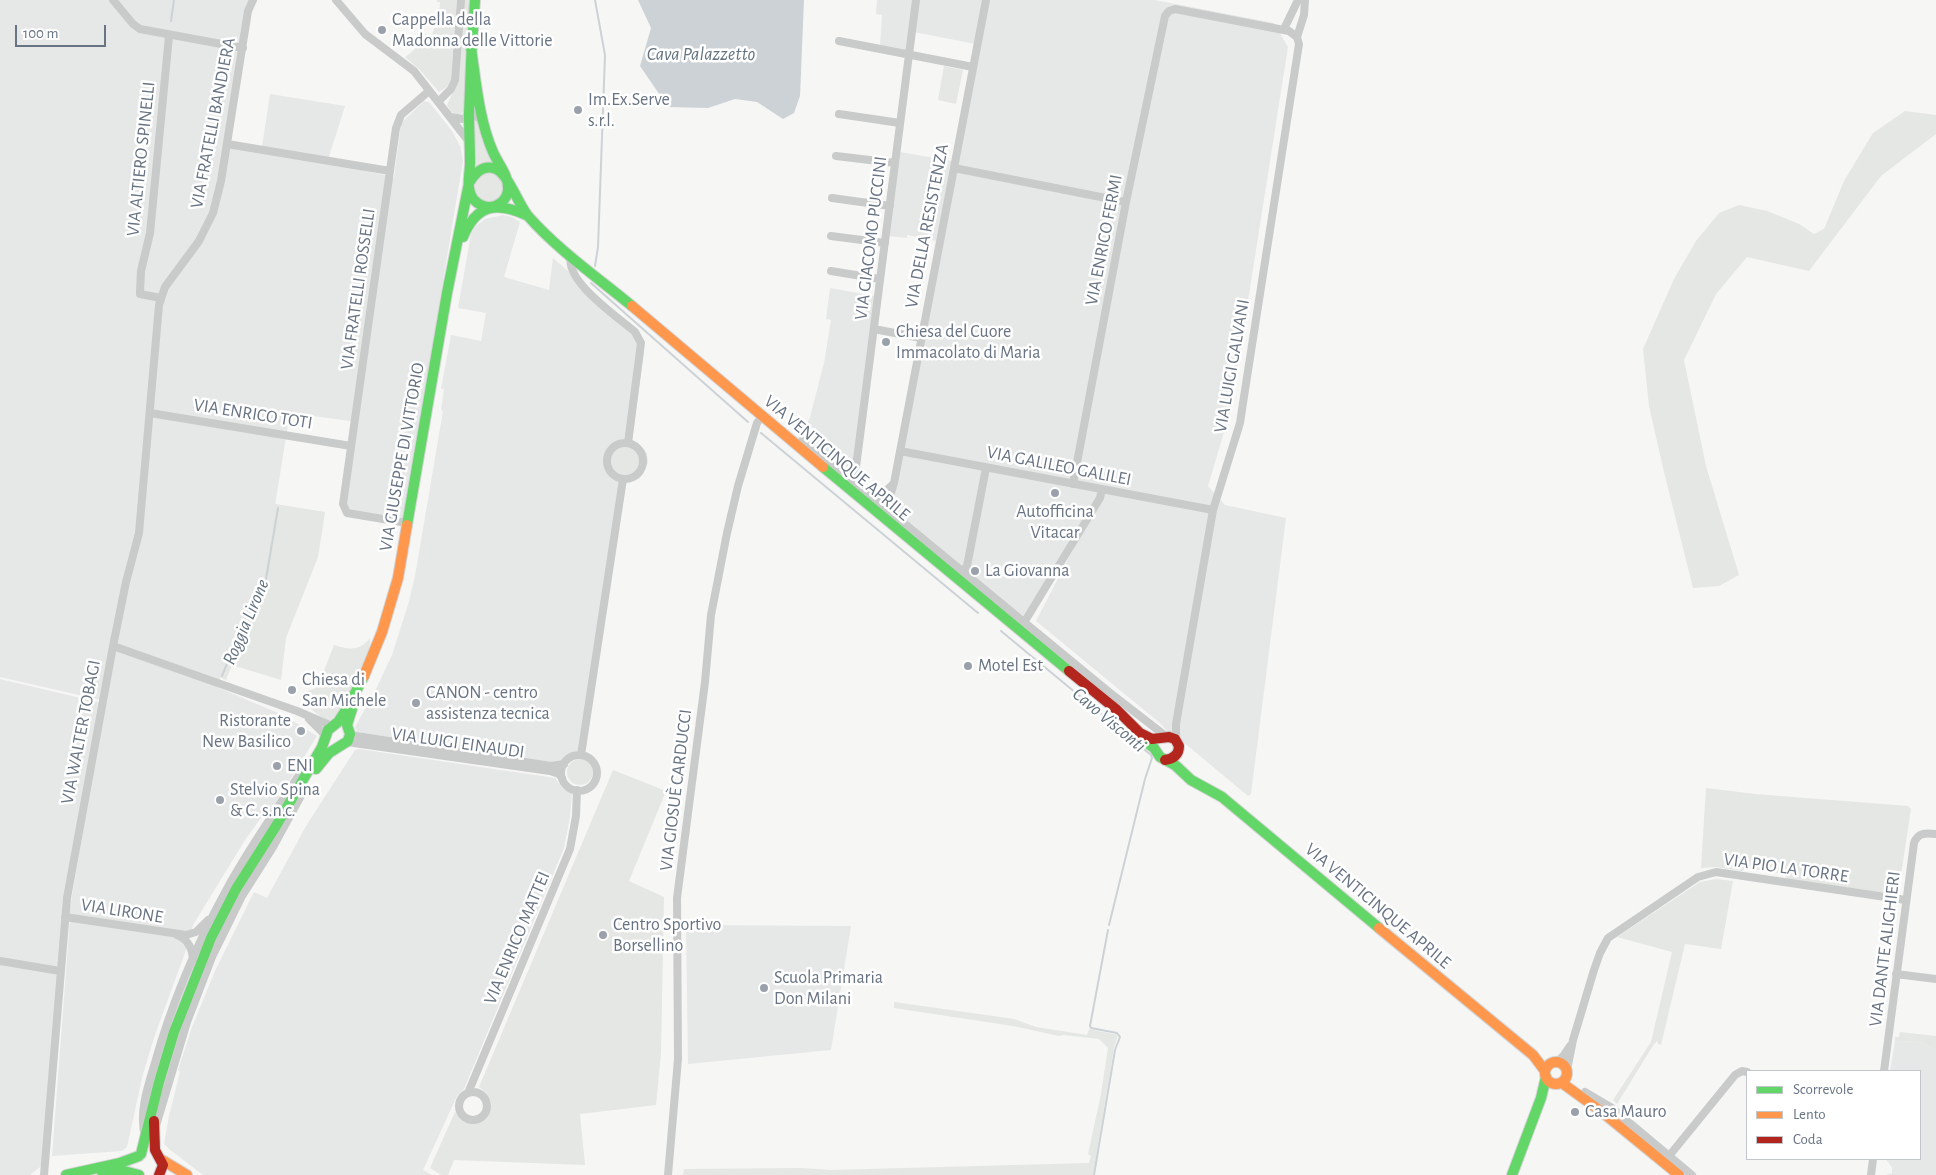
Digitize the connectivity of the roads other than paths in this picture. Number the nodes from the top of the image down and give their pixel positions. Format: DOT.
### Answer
graph roads {
  1 [pos="113,0"];
  2 [pos="253,0"];
  3 [pos="336,0"];
  4 [pos="461,0"];
  5 [pos="475,0"];
  6 [pos="916,0"];
  7 [pos="986,0"];
  8 [pos="1298,0"];
  9 [pos="1305,0"];
  10 [pos="1290,20"];
  11 [pos="1303,25"];
  12 [pos="1284,29"];
  13 [pos="1296,35"];
  14 [pos="169,36"];
  15 [pos="839,41"];
  16 [pos="243,48"];
  17 [pos="471,48"];
  18 [pos="909,55"];
  19 [pos="973,67"];
  20 [pos="429,91"];
  21 [pos="438,102"];
  22 [pos="839,114"];
  23 [pos="469,116"];
  24 [pos="451,117"];
  25 [pos="482,119"];
  26 [pos="900,123"];
  27 [pos="470,143"];
  28 [pos="227,144"];
  29 [pos="836,156"];
  30 [pos="895,164"];
  31 [pos="954,168"];
  32 [pos="390,171"];
  33 [pos="506,178"];
  34 [pos="469,184"];
  35 [pos="832,198"];
  36 [pos="1126,202"];
  37 [pos="494,206"];
  38 [pos="890,206"];
  39 [pos="527,215"];
  40 [pos="831,236"];
  41 [pos="885,243"];
  42 [pos="571,256"];
  43 [pos="831,271"];
  44 [pos="880,279"];
  45 [pos="161,298"];
  46 [pos="874,329"];
  47 [pos="921,338"];
  48 [pos="150,413"];
  49 [pos="762,416"];
  50 [pos="628,443"];
  51 [pos="351,446"];
  52 [pos="900,451"];
  53 [pos="986,468"];
  54 [pos="623,479"];
  55 [pos="846,481"];
  56 [pos="894,483"];
  57 [pos="1073,484"];
  58 [pos="1102,489"];
  59 [pos="872,496"];
  60 [pos="882,510"];
  61 [pos="1213,510"];
  62 [pos="407,523"];
  63 [pos="963,571"];
  64 [pos="1025,621"];
  65 [pos="113,646"];
  66 [pos="302,713"];
  67 [pos="1129,723"];
  68 [pos="334,725"];
  69 [pos="327,738"];
  70 [pos="346,738"];
  71 [pos="1169,738"];
  72 [pos="1157,752"];
  73 [pos="581,755"];
  74 [pos="317,756"];
  75 [pos="1180,758"];
  76 [pos="1165,760"];
  77 [pos="564,764"];
  78 [pos="562,778"];
  79 [pos="1201,785"];
  80 [pos="577,790"];
  81 [pos="303,792"];
  82 [pos="276,826"];
  83 [pos="1936,834"];
  84 [pos="1906,900"];
  85 [pos="218,907"];
  86 [pos="65,917"];
  87 [pos="175,934"];
  88 [pos="194,959"];
  89 [pos="0,961"];
  90 [pos="60,971"];
  91 [pos="1896,974"];
  92 [pos="1936,979"];
  93 [pos="1573,1040"];
  94 [pos="1550,1068"];
  95 [pos="1884,1070"];
  96 [pos="1746,1072"];
  97 [pos="1563,1078"];
  98 [pos="1585,1092"];
  99 [pos="468,1093"];
  100 [pos="1541,1098"];
  101 [pos="1602,1112"];
  102 [pos="150,1136"];
  103 [pos="140,1155"];
  104 [pos="1669,1156"];
  105 [pos="159,1157"];
  106 [pos="1873,1160"];
  107 [pos="86,1171"];
  108 [pos="44,1175"];
  109 [pos="66,1175"];
  110 [pos="139,1175"];
  111 [pos="159,1175"];
  112 [pos="163,1175"];
  113 [pos="187,1175"];
  114 [pos="668,1175"];
  115 [pos="1512,1175"];
  116 [pos="1679,1175"];
  117 [pos="1692,1175"];
  118 [pos="1871,1175"];
  1 -- 14 [label="street"];
  2 -- 16 [label="street, VIA FRATELLI BANDIERA"];
  3 -- 20 [label="street"];
  4 -- 21 [label="street"];
  5 -- 17 [label="main road"];
  6 -- 18 [label="street, VIA GIACOMO PUCCINI"];
  7 -- 19 [label="street, VIA DELLA RESISTENZA"];
  8 -- 10 [label="street"];
  9 -- 11 [label="street, VIA LUIGI GALVANI"];
  10 -- 11 [label="street"];
  10 -- 12 [label="street"];
  11 -- 13 [label="street, VIA LUIGI GALVANI"];
  12 -- 13 [label="street"];
  12 -- 36 [label="street, VIA ENRICO FERMI"];
  13 -- 61 [label="street, VIA LUIGI GALVANI"];
  14 -- 16 [label="street"];
  14 -- 45 [label="street, VIA ALTIERO SPINELLI"];
  15 -- 18 [label="street"];
  16 -- 28 [label="street, VIA FRATELLI BANDIERA"];
  17 -- 23 [label="main road, VIA GIUSEPPE DI VITTORIO"];
  17 -- 25 [label="main road, VIA VENTICINQUE APRILE"];
  18 -- 19 [label="street"];
  18 -- 26 [label="street, VIA GIACOMO PUCCINI"];
  19 -- 31 [label="street, VIA DELLA RESISTENZA"];
  20 -- 21 [label="street"];
  20 -- 32 [label="street, VIA FRATELLI ROSSELLI"];
  21 -- 24 [label="street"];
  22 -- 26 [label="street"];
  23 -- 24 [label="street"];
  23 -- 25 [label="street"];
  23 -- 27 [label="main road, VIA GIUSEPPE DI VITTORIO"];
  24 -- 27 [label="street"];
  25 -- 33 [label="main road, VIA VENTICINQUE APRILE"];
  26 -- 30 [label="street, VIA GIACOMO PUCCINI"];
  27 -- 34 [label="main road, VIA GIUSEPPE DI VITTORIO"];
  28 -- 32 [label="street"];
  28 -- 45 [label="street, VIA FRATELLI BANDIERA"];
  29 -- 30 [label="street"];
  30 -- 38 [label="street, VIA GIACOMO PUCCINI"];
  31 -- 36 [label="street"];
  31 -- 47 [label="street, VIA DELLA RESISTENZA"];
  32 -- 51 [label="street, VIA FRATELLI ROSSELLI"];
  33 -- 34 [label="main road"];
  33 -- 37 [label="main road"];
  33 -- 39 [label="main road, VIA VENTICINQUE APRILE"];
  34 -- 37 [label="main road"];
  34 -- 62 [label="main road, VIA GIUSEPPE DI VITTORIO"];
  35 -- 38 [label="street"];
  36 -- 57 [label="street, VIA ENRICO FERMI"];
  37 -- 39 [label="main road, VIA VENTICINQUE APRILE"];
  37 -- 70 [label="main road, VIA GIUSEPPE DI VITTORIO"];
  38 -- 41 [label="street, VIA GIACOMO PUCCINI"];
  39 -- 42 [label="main road, VIA VENTICINQUE APRILE"];
  40 -- 41 [label="street"];
  41 -- 44 [label="street, VIA GIACOMO PUCCINI"];
  42 -- 49 [label="main road, VIA VENTICINQUE APRILE"];
  42 -- 50 [label="street"];
  43 -- 44 [label="street"];
  44 -- 46 [label="street, VIA GIACOMO PUCCINI"];
  45 -- 48 [label="street, VIA WALTER TOBAGI"];
  46 -- 47 [label="street"];
  46 -- 55 [label="street, VIA GIACOMO PUCCINI"];
  47 -- 52 [label="street, VIA DELLA RESISTENZA"];
  48 -- 51 [label="street, VIA ENRICO TOTI"];
  48 -- 65 [label="street, VIA WALTER TOBAGI"];
  49 -- 55 [label="main road, VIA VENTICINQUE APRILE"];
  49 -- 114 [label="street, VIA GIOSUÈ CARDUCCI"];
  50 -- 54 [label="street"];
  50 -- 54 [label="street"];
  51 -- 62 [label="street, VIA FRATELLI ROSSELLI"];
  52 -- 53 [label="street, VIA GALILEO GALILEI"];
  52 -- 56 [label="street, VIA DELLA RESISTENZA"];
  53 -- 57 [label="street, VIA GALILEO GALILEI"];
  53 -- 63 [label="street"];
  54 -- 73 [label="street"];
  55 -- 59 [label="street"];
  55 -- 60 [label="main road, VIA VENTICINQUE APRILE"];
  56 -- 59 [label="street"];
  56 -- 60 [label="street, VIA DELLA RESISTENZA"];
  57 -- 58 [label="street, VIA GALILEO GALILEI"];
  58 -- 61 [label="street, VIA GALILEO GALILEI"];
  58 -- 64 [label="street"];
  59 -- 60 [label="street"];
  60 -- 63 [label="street"];
  60 -- 67 [label="main road, VIA VENTICINQUE APRILE"];
  61 -- 71 [label="street, VIA LUIGI GALVANI"];
  62 -- 68 [label="main road, VIA GIUSEPPE DI VITTORIO"];
  63 -- 64 [label="street"];
  64 -- 71 [label="street"];
  65 -- 66 [label="street"];
  65 -- 86 [label="street, VIA WALTER TOBAGI"];
  66 -- 68 [label="street"];
  66 -- 69 [label="street"];
  67 -- 71 [label="main road, VIA VENTICINQUE APRILE"];
  67 -- 72 [label="main road, VIA VENTICINQUE APRILE"];
  68 -- 69 [label="main road, VIA GIUSEPPE DI VITTORIO"];
  68 -- 70 [label="main road"];
  69 -- 70 [label="main road"];
  69 -- 74 [label="main road, VIA GIUSEPPE DI VITTORIO"];
  70 -- 77 [label="street, VIA LUIGI EINAUDI"];
  70 -- 78 [label="street, VIA LUIGI EINAUDI"];
  70 -- 81 [label="main road, VIA GIUSEPPE DI VITTORIO"];
  71 -- 72 [label="main road"];
  71 -- 75 [label="main road"];
  72 -- 76 [label="main road"];
  73 -- 77 [label="street"];
  73 -- 80 [label="street"];
  74 -- 82 [label="main road, VIA GIUSEPPE DI VITTORIO"];
  74 -- 85 [label="street, VIA GIUSEPPE DI VITTORIO"];
  75 -- 76 [label="main road"];
  75 -- 79 [label="main road, VIA VENTICINQUE APRILE"];
  76 -- 79 [label="main road, VIA VENTICINQUE APRILE"];
  77 -- 78 [label="street"];
  78 -- 80 [label="street"];
  79 -- 94 [label="main road, VIA VENTICINQUE APRILE"];
  80 -- 99 [label="street, VIA ENRICO MATTEI"];
  81 -- 82 [label="main road, VIA GIUSEPPE DI VITTORIO"];
  81 -- 102 [label="street, VIA GIUSEPPE DI VITTORIO"];
  82 -- 102 [label="main road, VIA GIUSEPPE DI VITTORIO"];
  83 -- 84 [label="street, VIA DANTE ALIGHIERI"];
  84 -- 91 [label="street, VIA DANTE ALIGHIERI"];
  84 -- 93 [label="street, VIA PIO LA TORRE"];
  85 -- 87 [label="street, VIA LIRONE"];
  85 -- 88 [label="street, VIA GIUSEPPE DI VITTORIO"];
  86 -- 87 [label="street, VIA LIRONE"];
  86 -- 90 [label="street, VIA WALTER TOBAGI"];
  87 -- 88 [label="street, VIA LIRONE"];
  88 -- 102 [label="street, VIA GIUSEPPE DI VITTORIO"];
  89 -- 90 [label="street"];
  90 -- 108 [label="street, VIA WALTER TOBAGI"];
  91 -- 92 [label="street"];
  91 -- 95 [label="street, VIA DANTE ALIGHIERI"];
  93 -- 94 [label="street, VIA PIO LA TORRE"];
  93 -- 97 [label="street, VIA PIO LA TORRE"];
  94 -- 97 [label="main road"];
  94 -- 97 [label="main road"];
  94 -- 100 [label="main road"];
  96 -- 104 [label="street"];
  97 -- 98 [label="main road"];
  97 -- 100 [label="main road"];
  97 -- 101 [label="main road"];
  98 -- 101 [label="main road"];
  98 -- 104 [label="street"];
  100 -- 115 [label="main road"];
  101 -- 116 [label="main road"];
  102 -- 103 [label="main road, VIA GIUSEPPE DI VITTORIO"];
  102 -- 105 [label="main road, VIA GIUSEPPE DI VITTORIO"];
  103 -- 105 [label="main road"];
  103 -- 107 [label="main road"];
  103 -- 110 [label="main road, VIA GIUSEPPE DI VITTORIO"];
  104 -- 117 [label="street"];
  105 -- 111 [label="main road, VIA GIUSEPPE DI VITTORIO"];
  105 -- 113 [label="main road"];
  106 -- 118 [label="street"];
  107 -- 109 [label="main road"];
  107 -- 110 [label="main road"];
  111 -- 112 [label="main road"];
}
